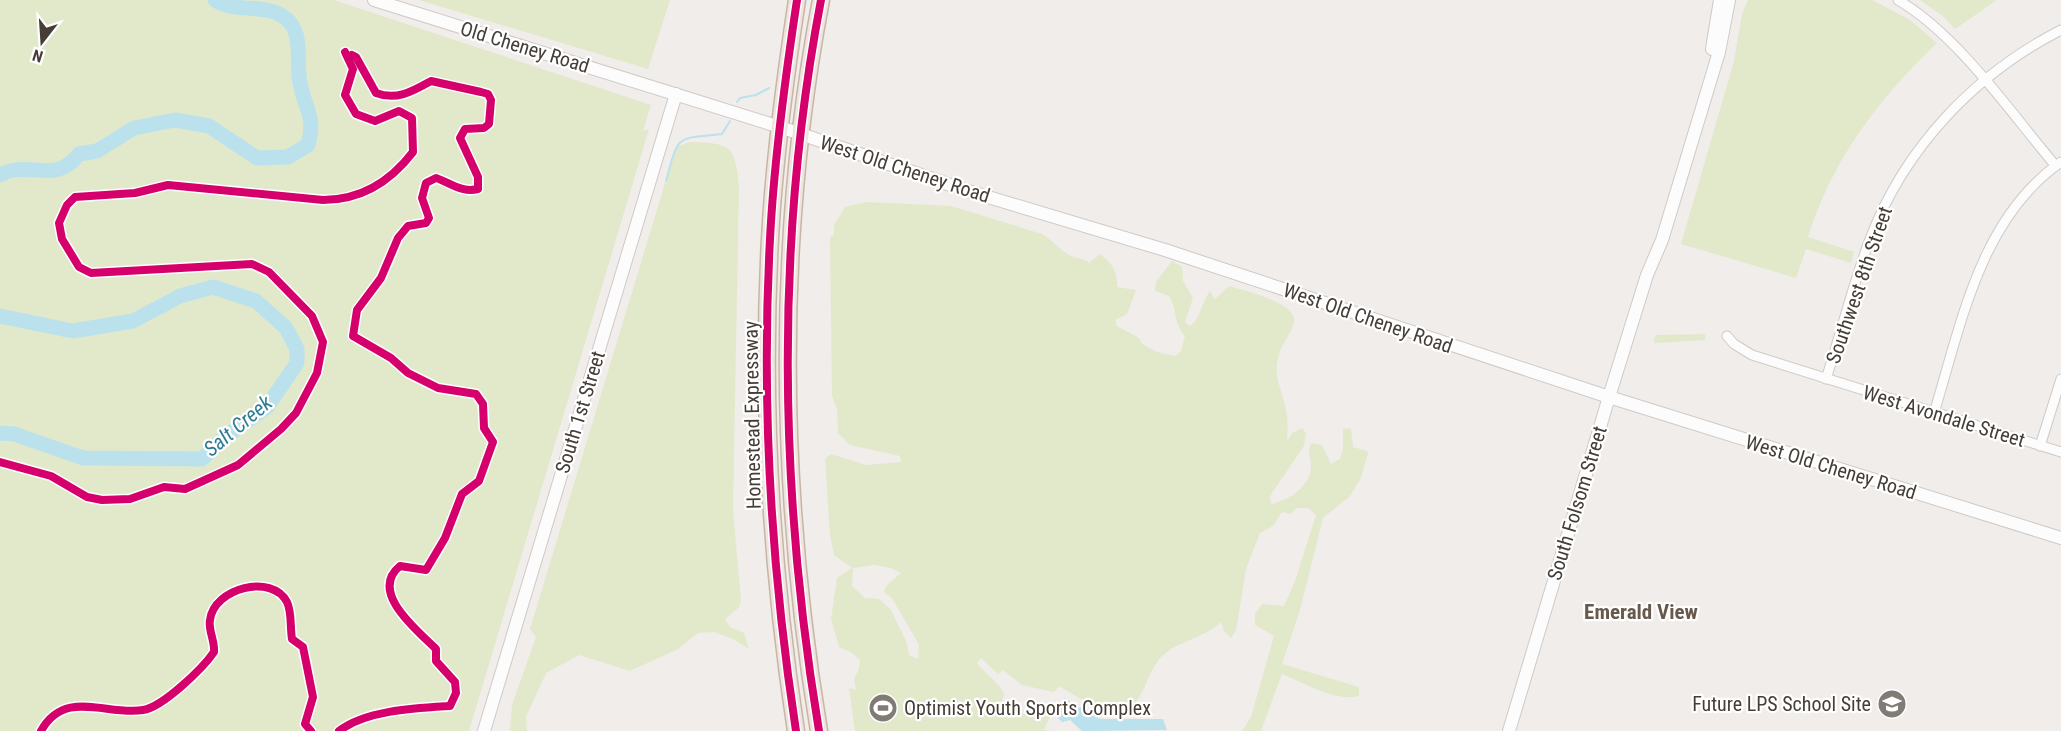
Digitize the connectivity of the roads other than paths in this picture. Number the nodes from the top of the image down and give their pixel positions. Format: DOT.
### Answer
graph roads {
  1 [pos="374,0"];
  2 [pos="797,0"];
  3 [pos="821,0"];
  4 [pos="1720,0"];
  5 [pos="1729,0"];
  6 [pos="1898,0"];
  7 [pos="2061,30"];
  8 [pos="1983,80"];
  9 [pos="676,94"];
  10 [pos="780,127"];
  11 [pos="802,134"];
  12 [pos="2058,164"];
  13 [pos="1647,275"];
  14 [pos="1727,336"];
  15 [pos="1826,379"];
  16 [pos="2061,379"];
  17 [pos="1609,397"];
  18 [pos="1934,413"];
  19 [pos="2040,446"];
  20 [pos="2061,452"];
  21 [pos="2061,538"];
  22 [pos="484,731"];
  23 [pos="796,731"];
  24 [pos="819,731"];
  25 [pos="1509,731"];
  1 -- 9 [label="street, Old Cheney Road"];
  2 -- 10 [label="highway, Homestead Expressway"];
  3 -- 11 [label="highway, Homestead Expressway"];
  4 -- 13 [label="street, South Folsom Street"];
  5 -- 13 [label="street, South Folsom Street"];
  6 -- 8 [label="street"];
  7 -- 8 [label="street, Southwest 8th Street"];
  8 -- 12 [label="street"];
  8 -- 15 [label="street, Southwest 8th Street"];
  9 -- 10 [label="street, West Old Cheney Road"];
  9 -- 22 [label="street, South 1st Street"];
  10 -- 11 [label="street, West Old Cheney Road"];
  10 -- 23 [label="highway, Homestead Expressway"];
  11 -- 17 [label="street, West Old Cheney Road"];
  11 -- 24 [label="highway, Homestead Expressway"];
  12 -- 18 [label="street"];
  13 -- 17 [label="street, South Folsom Street"];
  14 -- 15 [label="street, West Avondale Street"];
  15 -- 18 [label="street, West Avondale Street"];
  16 -- 19 [label="street"];
  17 -- 21 [label="street, West Old Cheney Road"];
  17 -- 25 [label="street, South Folsom Street"];
  18 -- 19 [label="street, West Avondale Street"];
  19 -- 20 [label="street, West Avondale Street"];
}
